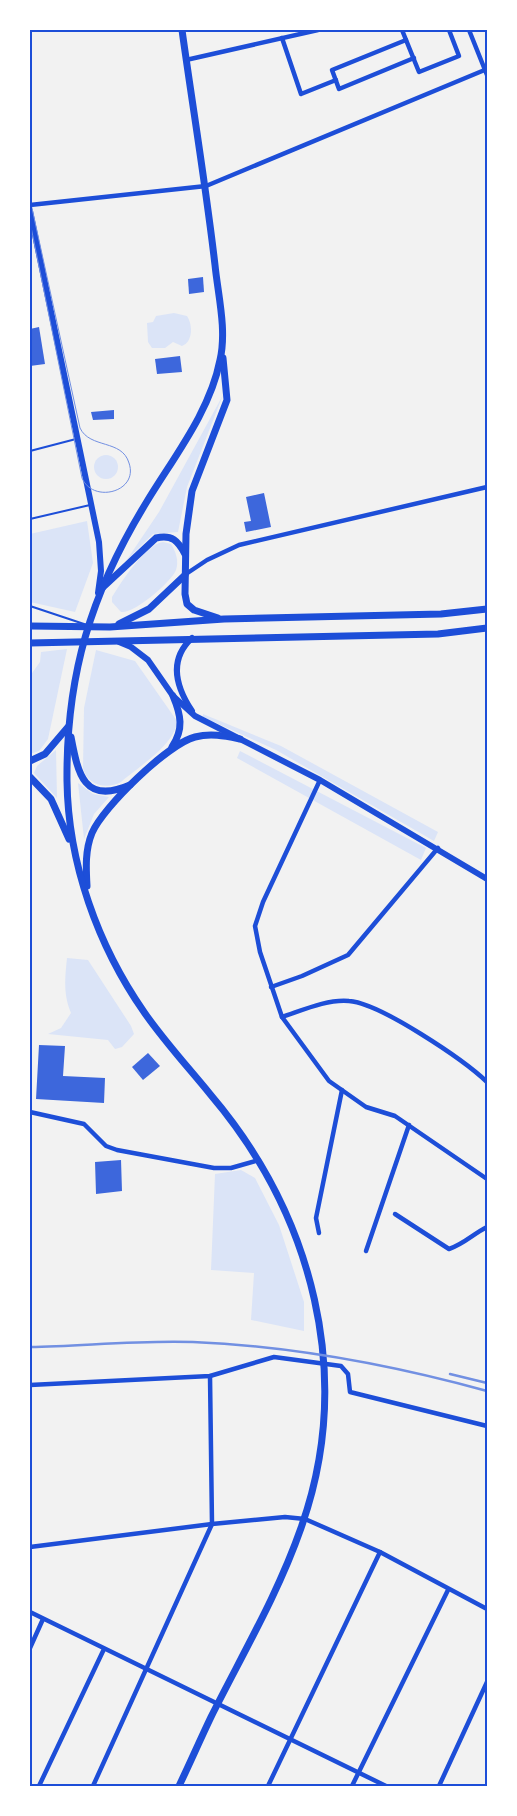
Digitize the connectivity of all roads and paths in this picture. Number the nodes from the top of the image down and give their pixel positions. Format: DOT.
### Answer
graph roads {
  1 [pos="182,30"];
  2 [pos="318,30"];
  3 [pos="402,30"];
  4 [pos="448,30"];
  5 [pos="469,30"];
  6 [pos="282,38"];
  7 [pos="406,40"];
  8 [pos="414,58"];
  9 [pos="186,60"];
  10 [pos="486,71"];
  11 [pos="336,80"];
  12 [pos="206,186"];
  13 [pos="30,205"];
  14 [pos="30,211"];
  15 [pos="222,352"];
  16 [pos="76,439"];
  17 [pos="30,451"];
  18 [pos="487,487"];
  19 [pos="90,505"];
  20 [pos="30,519"];
  21 [pos="186,554"];
  22 [pos="186,574"];
  23 [pos="98,593"];
  24 [pos="30,606"];
  25 [pos="487,609"];
  26 [pos="224,620"];
  27 [pos="30,626"];
  28 [pos="110,627"];
  29 [pos="93,628"];
  30 [pos="487,628"];
  31 [pos="192,638"];
  32 [pos="115,640"];
  33 [pos="30,643"];
  34 [pos="173,696"];
  35 [pos="195,716"];
  36 [pos="68,725"];
  37 [pos="240,740"];
  38 [pos="169,751"];
  39 [pos="30,761"];
  40 [pos="30,776"];
  41 [pos="320,780"];
  42 [pos="132,784"];
  43 [pos="438,848"];
  44 [pos="74,854"];
  45 [pos="487,878"];
  46 [pos="88,899"];
  47 [pos="271,987"];
  48 [pos="282,1017"];
  49 [pos="487,1082"];
  50 [pos="342,1090"];
  51 [pos="30,1112"];
  52 [pos="409,1125"];
  53 [pos="259,1160"];
  54 [pos="487,1178"];
  55 [pos="394,1214"];
  56 [pos="487,1227"];
  57 [pos="319,1233"];
  58 [pos="366,1251"];
  59 [pos="210,1376"];
  60 [pos="30,1385"];
  61 [pos="487,1426"];
  62 [pos="304,1519"];
  63 [pos="212,1524"];
  64 [pos="30,1547"];
  65 [pos="380,1552"];
  66 [pos="448,1590"];
  67 [pos="487,1609"];
  68 [pos="30,1612"];
  69 [pos="43,1619"];
  70 [pos="30,1648"];
  71 [pos="104,1649"];
  72 [pos="146,1671"];
  73 [pos="487,1682"];
  74 [pos="218,1704"];
  75 [pos="290,1739"];
  76 [pos="358,1773"];
  77 [pos="39,1786"];
  78 [pos="93,1786"];
  79 [pos="179,1786"];
  80 [pos="268,1786"];
  81 [pos="352,1786"];
  82 [pos="386,1786"];
  83 [pos="439,1786"];
  1 -- 9 [label="main road"];
  2 -- 6 [label="street"];
  3 -- 7 [label="street"];
  4 -- 8 [label="street"];
  5 -- 10 [label="street"];
  6 -- 9 [label="street"];
  6 -- 11 [label="street"];
  7 -- 8 [label="street"];
  7 -- 11 [label="street"];
  8 -- 11 [label="street"];
  9 -- 12 [label="main road"];
  10 -- 12 [label="street"];
  12 -- 13 [label="street"];
  12 -- 15 [label="main road"];
  14 -- 16 [label="main road"];
  15 -- 21 [label="main road"];
  15 -- 23 [label="main road"];
  16 -- 17 [label="lane"];
  16 -- 19 [label="main road"];
  18 -- 22 [label="street"];
  19 -- 20 [label="lane"];
  19 -- 23 [label="main road"];
  21 -- 22 [label="main road"];
  21 -- 23 [label="main road"];
  22 -- 26 [label="main road"];
  22 -- 28 [label="main road"];
  23 -- 36 [label="main road"];
  24 -- 29 [label="lane"];
  25 -- 26 [label="main road"];
  26 -- 28 [label="main road"];
  27 -- 29 [label="main road"];
  28 -- 29 [label="main road"];
  30 -- 31 [label="main road"];
  31 -- 32 [label="main road"];
  31 -- 35 [label="main road"];
  32 -- 33 [label="main road"];
  32 -- 34 [label="main road"];
  34 -- 35 [label="main road"];
  34 -- 38 [label="main road"];
  35 -- 37 [label="main road"];
  36 -- 39 [label="main road"];
  36 -- 42 [label="main road"];
  36 -- 44 [label="main road"];
  37 -- 38 [label="main road"];
  37 -- 41 [label="main road"];
  38 -- 42 [label="main road"];
  40 -- 44 [label="main road"];
  41 -- 43 [label="main road"];
  41 -- 47 [label="street"];
  42 -- 46 [label="main road"];
  43 -- 45 [label="main road"];
  43 -- 47 [label="street"];
  44 -- 46 [label="main road"];
  46 -- 53 [label="main road"];
  47 -- 48 [label="street"];
  48 -- 49 [label="street"];
  48 -- 50 [label="street"];
  50 -- 52 [label="street"];
  50 -- 57 [label="street"];
  51 -- 53 [label="street"];
  52 -- 54 [label="street"];
  52 -- 58 [label="street"];
  53 -- 62 [label="main road"];
  55 -- 56 [label="street"];
  59 -- 60 [label="street"];
  59 -- 61 [label="street"];
  59 -- 63 [label="street"];
  62 -- 63 [label="street"];
  62 -- 65 [label="street"];
  62 -- 74 [label="main road"];
  63 -- 64 [label="street"];
  63 -- 72 [label="street"];
  65 -- 66 [label="street"];
  65 -- 75 [label="street"];
  66 -- 67 [label="street"];
  66 -- 76 [label="street"];
  68 -- 69 [label="street"];
  69 -- 70 [label="street"];
  69 -- 71 [label="street"];
  71 -- 72 [label="street"];
  71 -- 77 [label="street"];
  72 -- 74 [label="street"];
  72 -- 78 [label="street"];
  73 -- 83 [label="street"];
  74 -- 75 [label="street"];
  74 -- 79 [label="main road"];
  75 -- 76 [label="street"];
  75 -- 80 [label="street"];
  76 -- 81 [label="street"];
  76 -- 82 [label="street"];
}
